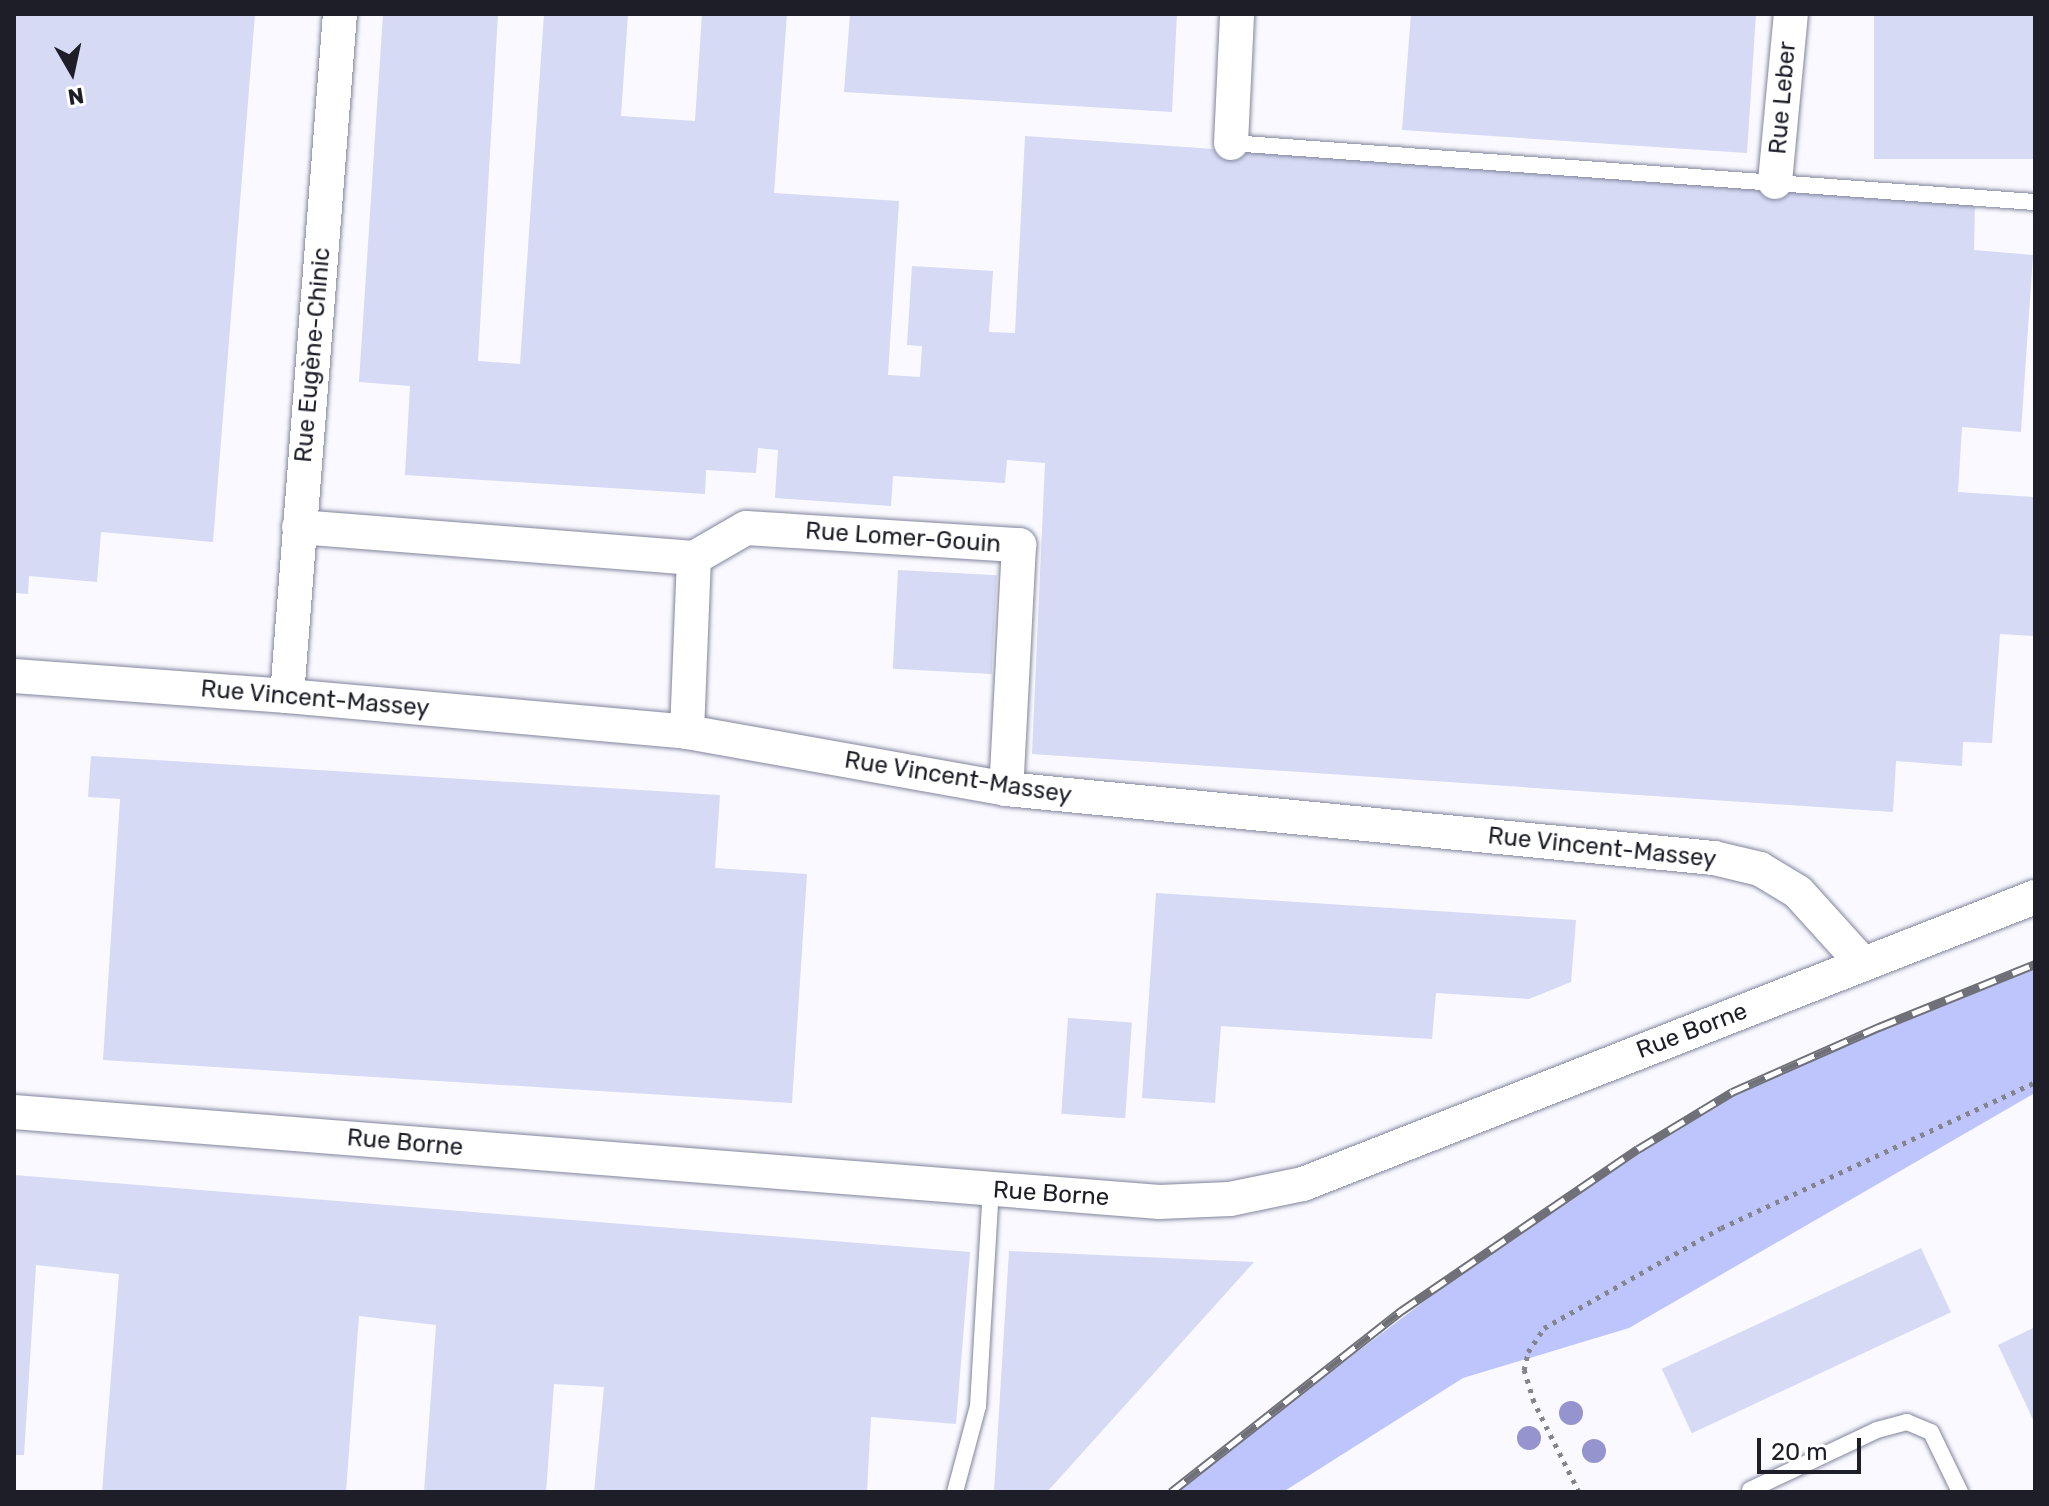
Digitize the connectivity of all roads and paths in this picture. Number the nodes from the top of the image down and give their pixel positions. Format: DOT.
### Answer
graph roads {
  1 [pos="340,14"];
  2 [pos="1237,14"];
  3 [pos="1791,14"];
  4 [pos="1231,143"];
  5 [pos="1775,182"];
  6 [pos="2035,202"];
  7 [pos="299,527"];
  8 [pos="694,558"];
  9 [pos="14,676"];
  10 [pos="287,696"];
  11 [pos="687,732"];
  12 [pos="1006,789"];
  13 [pos="2035,897"];
  14 [pos="1863,964"];
  15 [pos="2035,1082"];
  16 [pos="14,1112"];
  17 [pos="991,1189"];
  18 [pos="1750,1490"];
  19 [pos="955,1492"];
  20 [pos="1579,1492"];
  21 [pos="1960,1492"];
  1 -- 7 [label="street, Rue Eugène-Chinic"];
  2 -- 4 [label="street"];
  3 -- 5 [label="street, Rue Leber"];
  4 -- 5 [label="lane"];
  5 -- 6 [label="lane"];
  7 -- 8 [label="street"];
  7 -- 10 [label="street, Rue Eugène-Chinic"];
  8 -- 11 [label="street"];
  8 -- 12 [label="street, Rue Lomer-Gouin"];
  9 -- 10 [label="street, Rue Vincent-Massey"];
  10 -- 11 [label="street, Rue Vincent-Massey"];
  11 -- 12 [label="street, Rue Vincent-Massey"];
  12 -- 14 [label="street, Rue Vincent-Massey"];
  13 -- 14 [label="street, Rue Borne"];
  14 -- 17 [label="street, Rue Borne"];
  15 -- 20 [label="path"];
  16 -- 17 [label="street, Rue Borne"];
  17 -- 19 [label="lane"];
  18 -- 21 [label="lane"];
}
